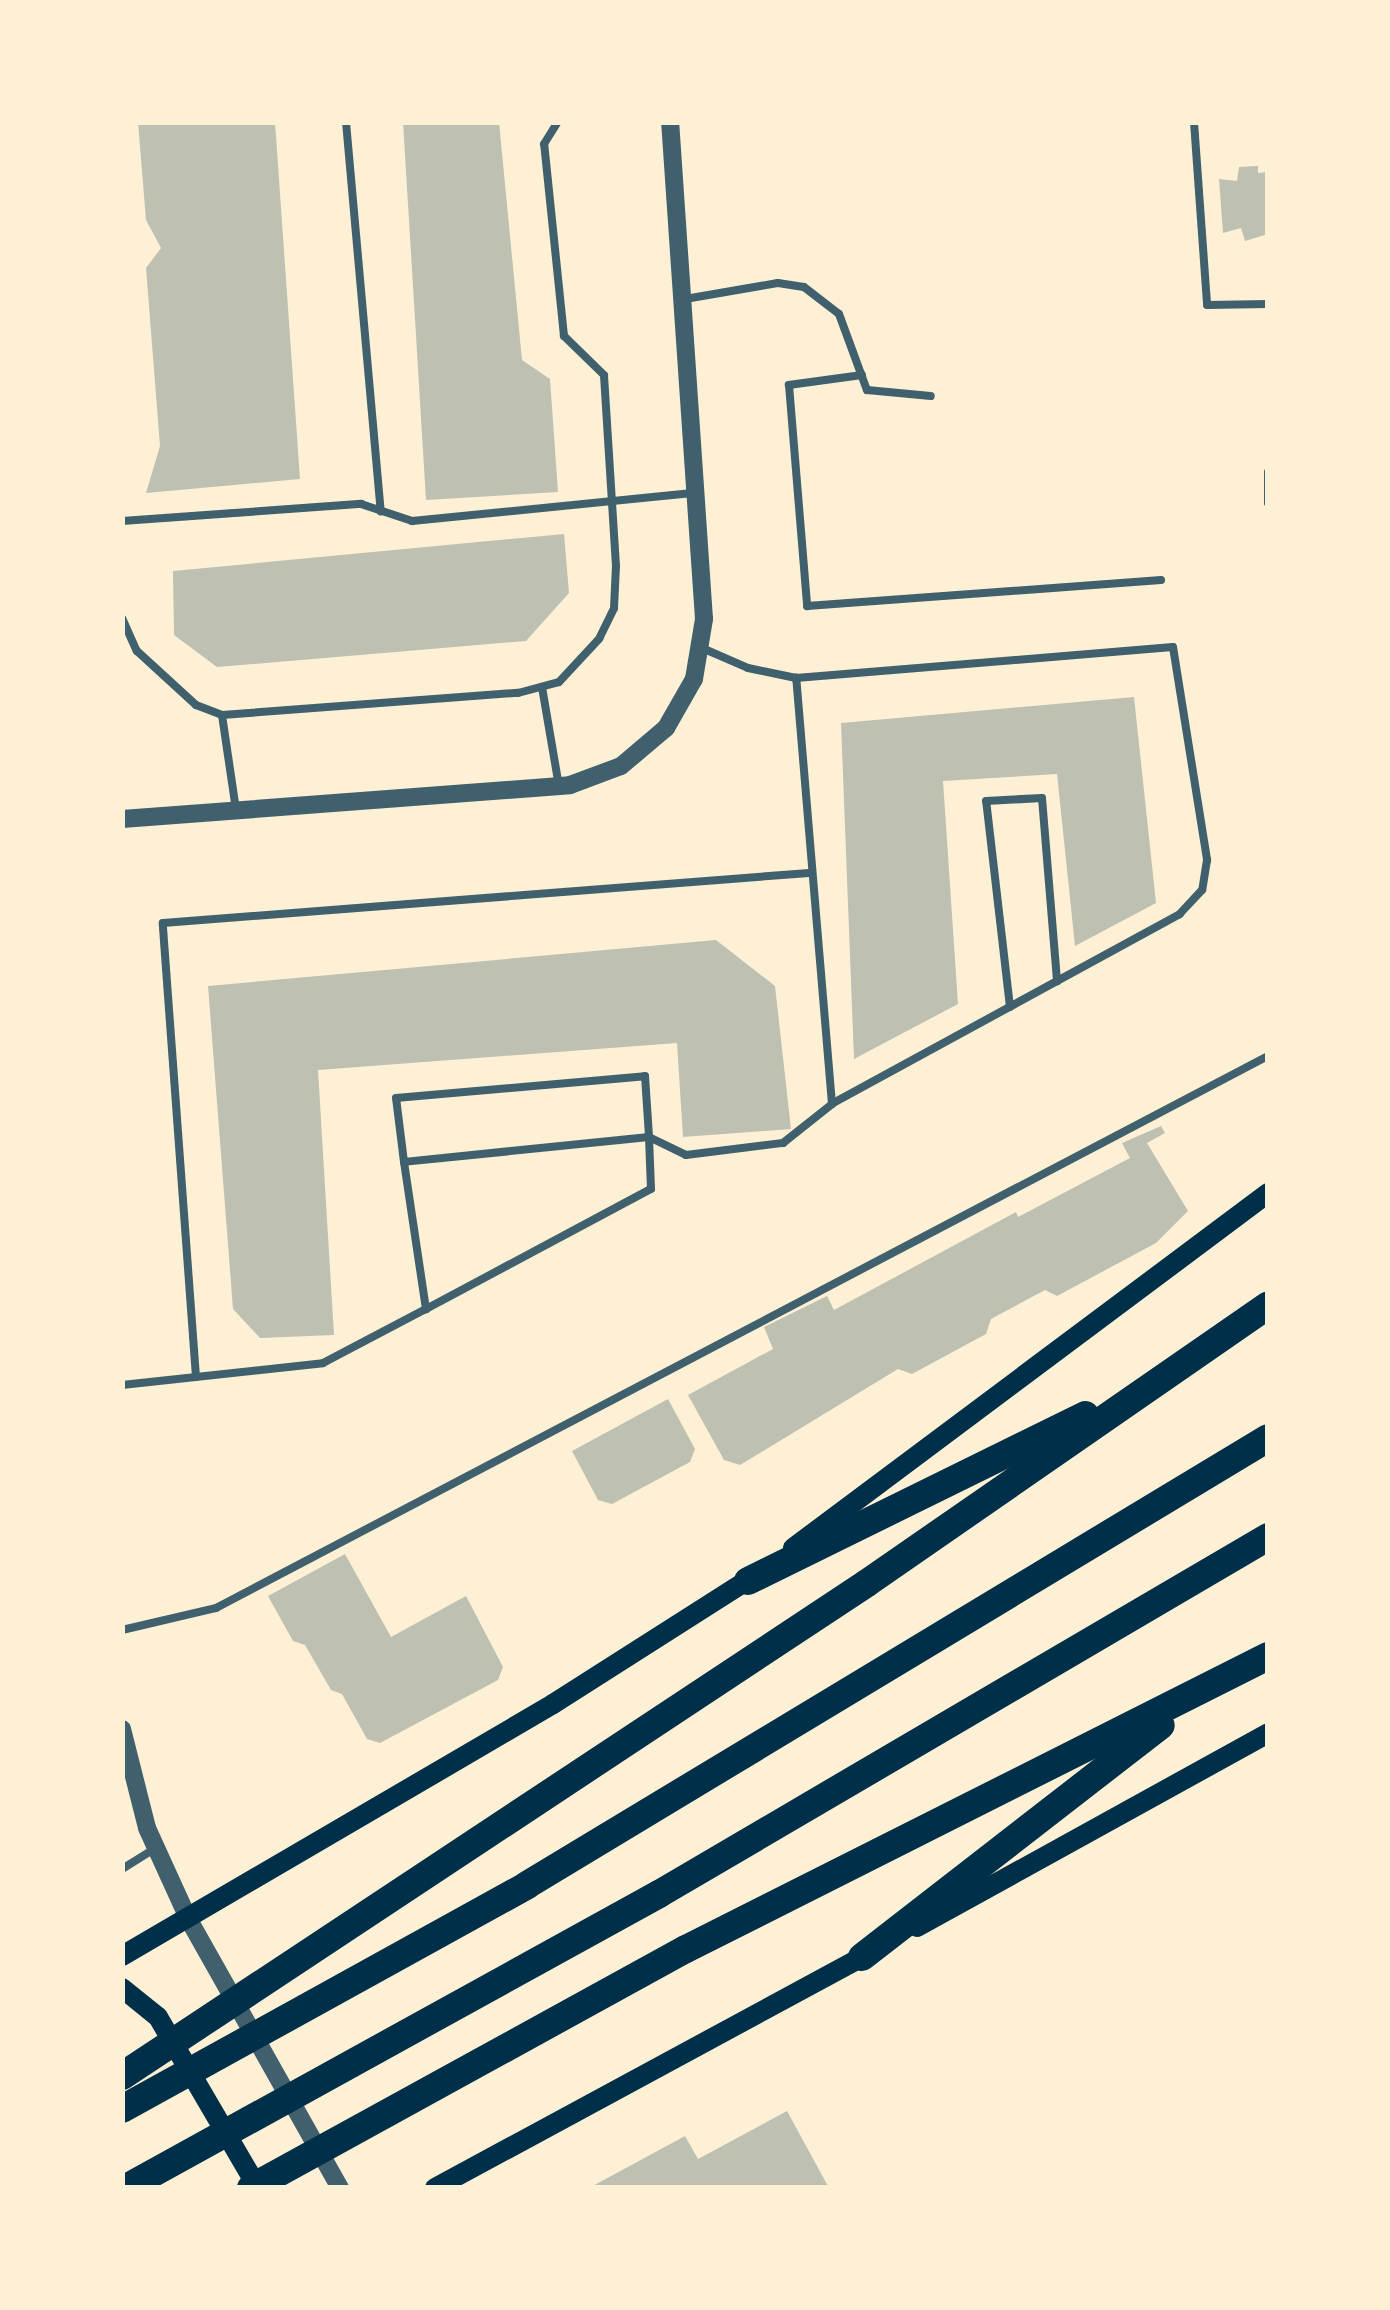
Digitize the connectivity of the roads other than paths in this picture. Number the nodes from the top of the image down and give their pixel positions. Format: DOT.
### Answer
graph roads {
  1 [pos="346,122"];
  2 [pos="558,122"];
  3 [pos="670,122"];
  4 [pos="1194,122"];
  5 [pos="681,300"];
  6 [pos="1268,304"];
  7 [pos="862,375"];
  8 [pos="931,396"];
  9 [pos="1268,472"];
  10 [pos="695,493"];
  11 [pos="610,502"];
  12 [pos="1268,503"];
  13 [pos="381,511"];
  14 [pos="122,521"];
  15 [pos="1161,580"];
  16 [pos="122,618"];
  17 [pos="702,648"];
  18 [pos="796,678"];
  19 [pos="542,687"];
  20 [pos="222,716"];
  21 [pos="559,786"];
  22 [pos="236,810"];
  23 [pos="122,819"];
  24 [pos="808,873"];
  25 [pos="1057,981"];
  26 [pos="1010,1007"];
  27 [pos="1268,1056"];
  28 [pos="832,1104"];
  29 [pos="650,1138"];
  30 [pos="404,1162"];
  31 [pos="1268,1193"];
  32 [pos="1268,1305"];
  33 [pos="426,1310"];
  34 [pos="1268,1330"];
  35 [pos="196,1377"];
  36 [pos="122,1385"];
  37 [pos="1268,1438"];
  38 [pos="1268,1537"];
  39 [pos="748,1581"];
  40 [pos="122,1630"];
  41 [pos="1268,1646"];
  42 [pos="1268,1656"];
  43 [pos="122,1729"];
  44 [pos="1268,1732"];
  45 [pos="156,1848"];
  46 [pos="122,1868"];
  47 [pos="189,1920"];
  48 [pos="122,1956"];
  49 [pos="862,1957"];
  50 [pos="122,1988"];
  51 [pos="122,2076"];
  52 [pos="122,2109"];
  53 [pos="337,2182"];
  54 [pos="126,2188"];
  55 [pos="250,2188"];
  56 [pos="258,2188"];
  57 [pos="435,2188"];
  1 -- 13 [label="lane"];
  2 -- 11 [label="lane"];
  3 -- 5 [label="street"];
  4 -- 6 [label="lane"];
  5 -- 7 [label="lane"];
  5 -- 10 [label="street"];
  7 -- 8 [label="lane"];
  7 -- 15 [label="lane"];
  9 -- 12 [label="lane"];
  10 -- 11 [label="lane"];
  10 -- 17 [label="street"];
  11 -- 13 [label="lane"];
  11 -- 19 [label="lane"];
  13 -- 14 [label="lane"];
  16 -- 20 [label="lane"];
  17 -- 18 [label="lane"];
  17 -- 21 [label="street"];
  18 -- 24 [label="lane"];
  18 -- 25 [label="lane"];
  19 -- 20 [label="lane"];
  19 -- 21 [label="lane"];
  20 -- 22 [label="lane"];
  21 -- 22 [label="street"];
  22 -- 23 [label="street"];
  24 -- 28 [label="lane"];
  24 -- 35 [label="lane"];
  25 -- 26 [label="lane"];
  25 -- 26 [label="lane"];
  26 -- 28 [label="lane"];
  27 -- 40 [label="lane"];
  28 -- 29 [label="lane"];
  29 -- 30 [label="lane"];
  29 -- 30 [label="lane"];
  29 -- 33 [label="lane"];
  30 -- 33 [label="lane"];
  31 -- 39 [label="main road"];
  32 -- 51 [label="highway"];
  33 -- 35 [label="lane"];
  34 -- 39 [label="highway"];
  35 -- 36 [label="lane"];
  37 -- 52 [label="highway"];
  38 -- 54 [label="highway"];
  39 -- 47 [label="main road"];
  41 -- 49 [label="highway"];
  42 -- 55 [label="highway"];
  43 -- 45 [label="street"];
  44 -- 49 [label="main road"];
  45 -- 46 [label="lane"];
  45 -- 47 [label="street"];
  47 -- 48 [label="main road"];
  47 -- 53 [label="street"];
  49 -- 57 [label="main road"];
  50 -- 56 [label="main road"];
}
